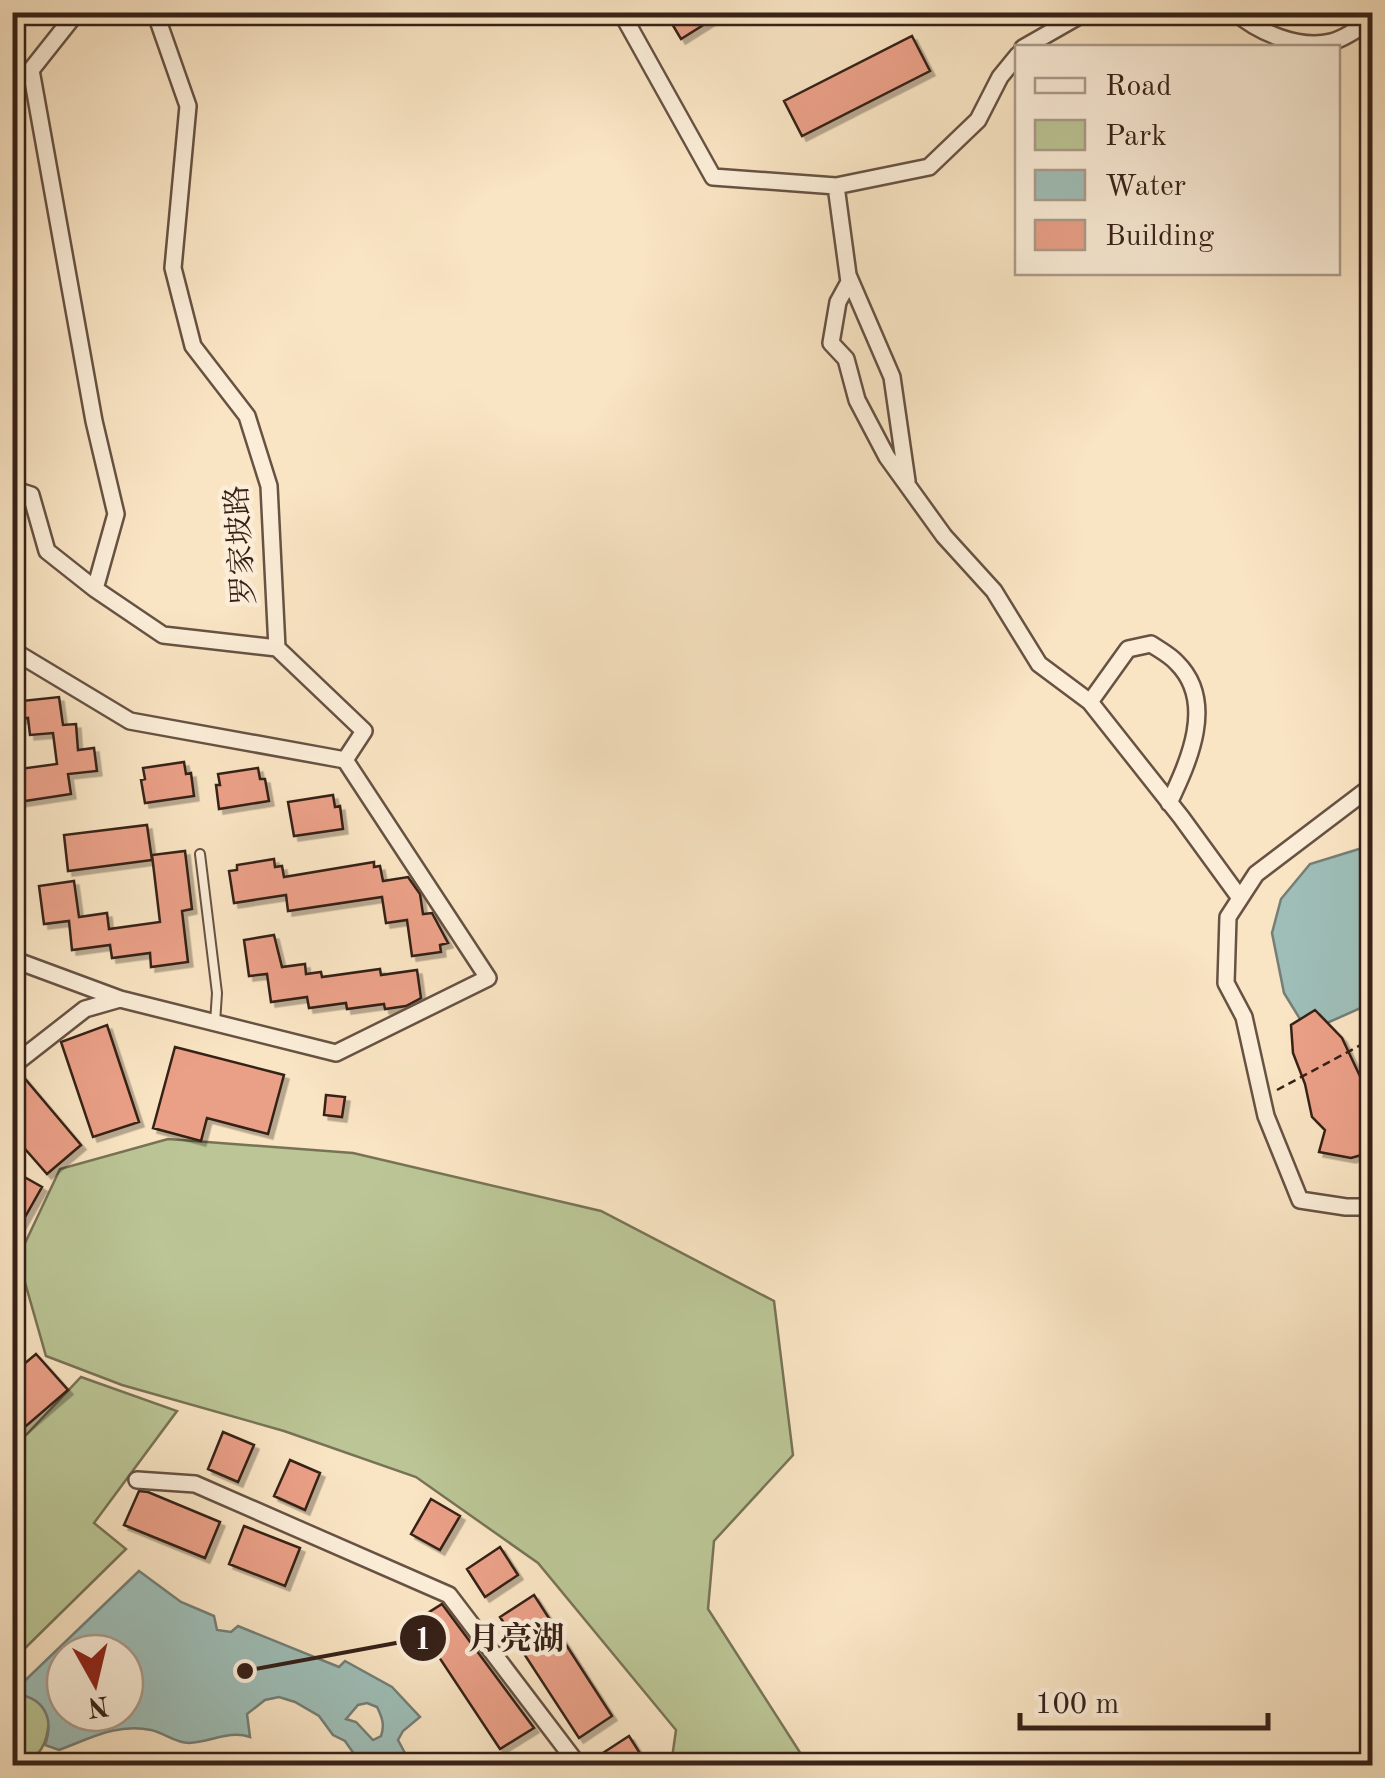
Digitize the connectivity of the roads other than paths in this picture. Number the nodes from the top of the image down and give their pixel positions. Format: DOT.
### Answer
graph roads {
  1 [pos="77,12"];
  2 [pos="155,12"];
  3 [pos="621,12"];
  4 [pos="1086,12"];
  5 [pos="1235,12"];
  6 [pos="1372,19"];
  7 [pos="1028,45"];
  8 [pos="1015,58"];
  9 [pos="836,186"];
  10 [pos="849,282"];
  11 [pos="907,483"];
  12 [pos="12,489"];
  13 [pos="95,589"];
  14 [pos="276,648"];
  15 [pos="12,650"];
  16 [pos="1090,702"];
  17 [pos="344,760"];
  18 [pos="1372,786"];
  19 [pos="1170,803"];
  20 [pos="200,854"];
  21 [pos="1240,898"];
  22 [pos="12,959"];
  23 [pos="120,999"];
  24 [pos="215,1023"];
  25 [pos="12,1066"];
  26 [pos="1372,1204"];
  27 [pos="138,1480"];
  28 [pos="571,1762"];
  1 -- 13 [label="street"];
  2 -- 14 [label="street, 罗家坡路"];
  3 -- 9 [label="street"];
  4 -- 7 [label="street"];
  5 -- 6 [label="street"];
  8 -- 9 [label="street"];
  9 -- 10 [label="street"];
  10 -- 11 [label="street"];
  10 -- 11 [label="street"];
  11 -- 16 [label="street"];
  12 -- 13 [label="street"];
  13 -- 14 [label="street"];
  14 -- 17 [label="street"];
  15 -- 17 [label="street"];
  16 -- 19 [label="street"];
  16 -- 19 [label="street"];
  17 -- 24 [label="street"];
  18 -- 21 [label="street"];
  19 -- 21 [label="street"];
  20 -- 24 [label="lane"];
  21 -- 26 [label="street"];
  22 -- 23 [label="street"];
  23 -- 24 [label="street"];
  23 -- 25 [label="street"];
  27 -- 28 [label="street"];
}
